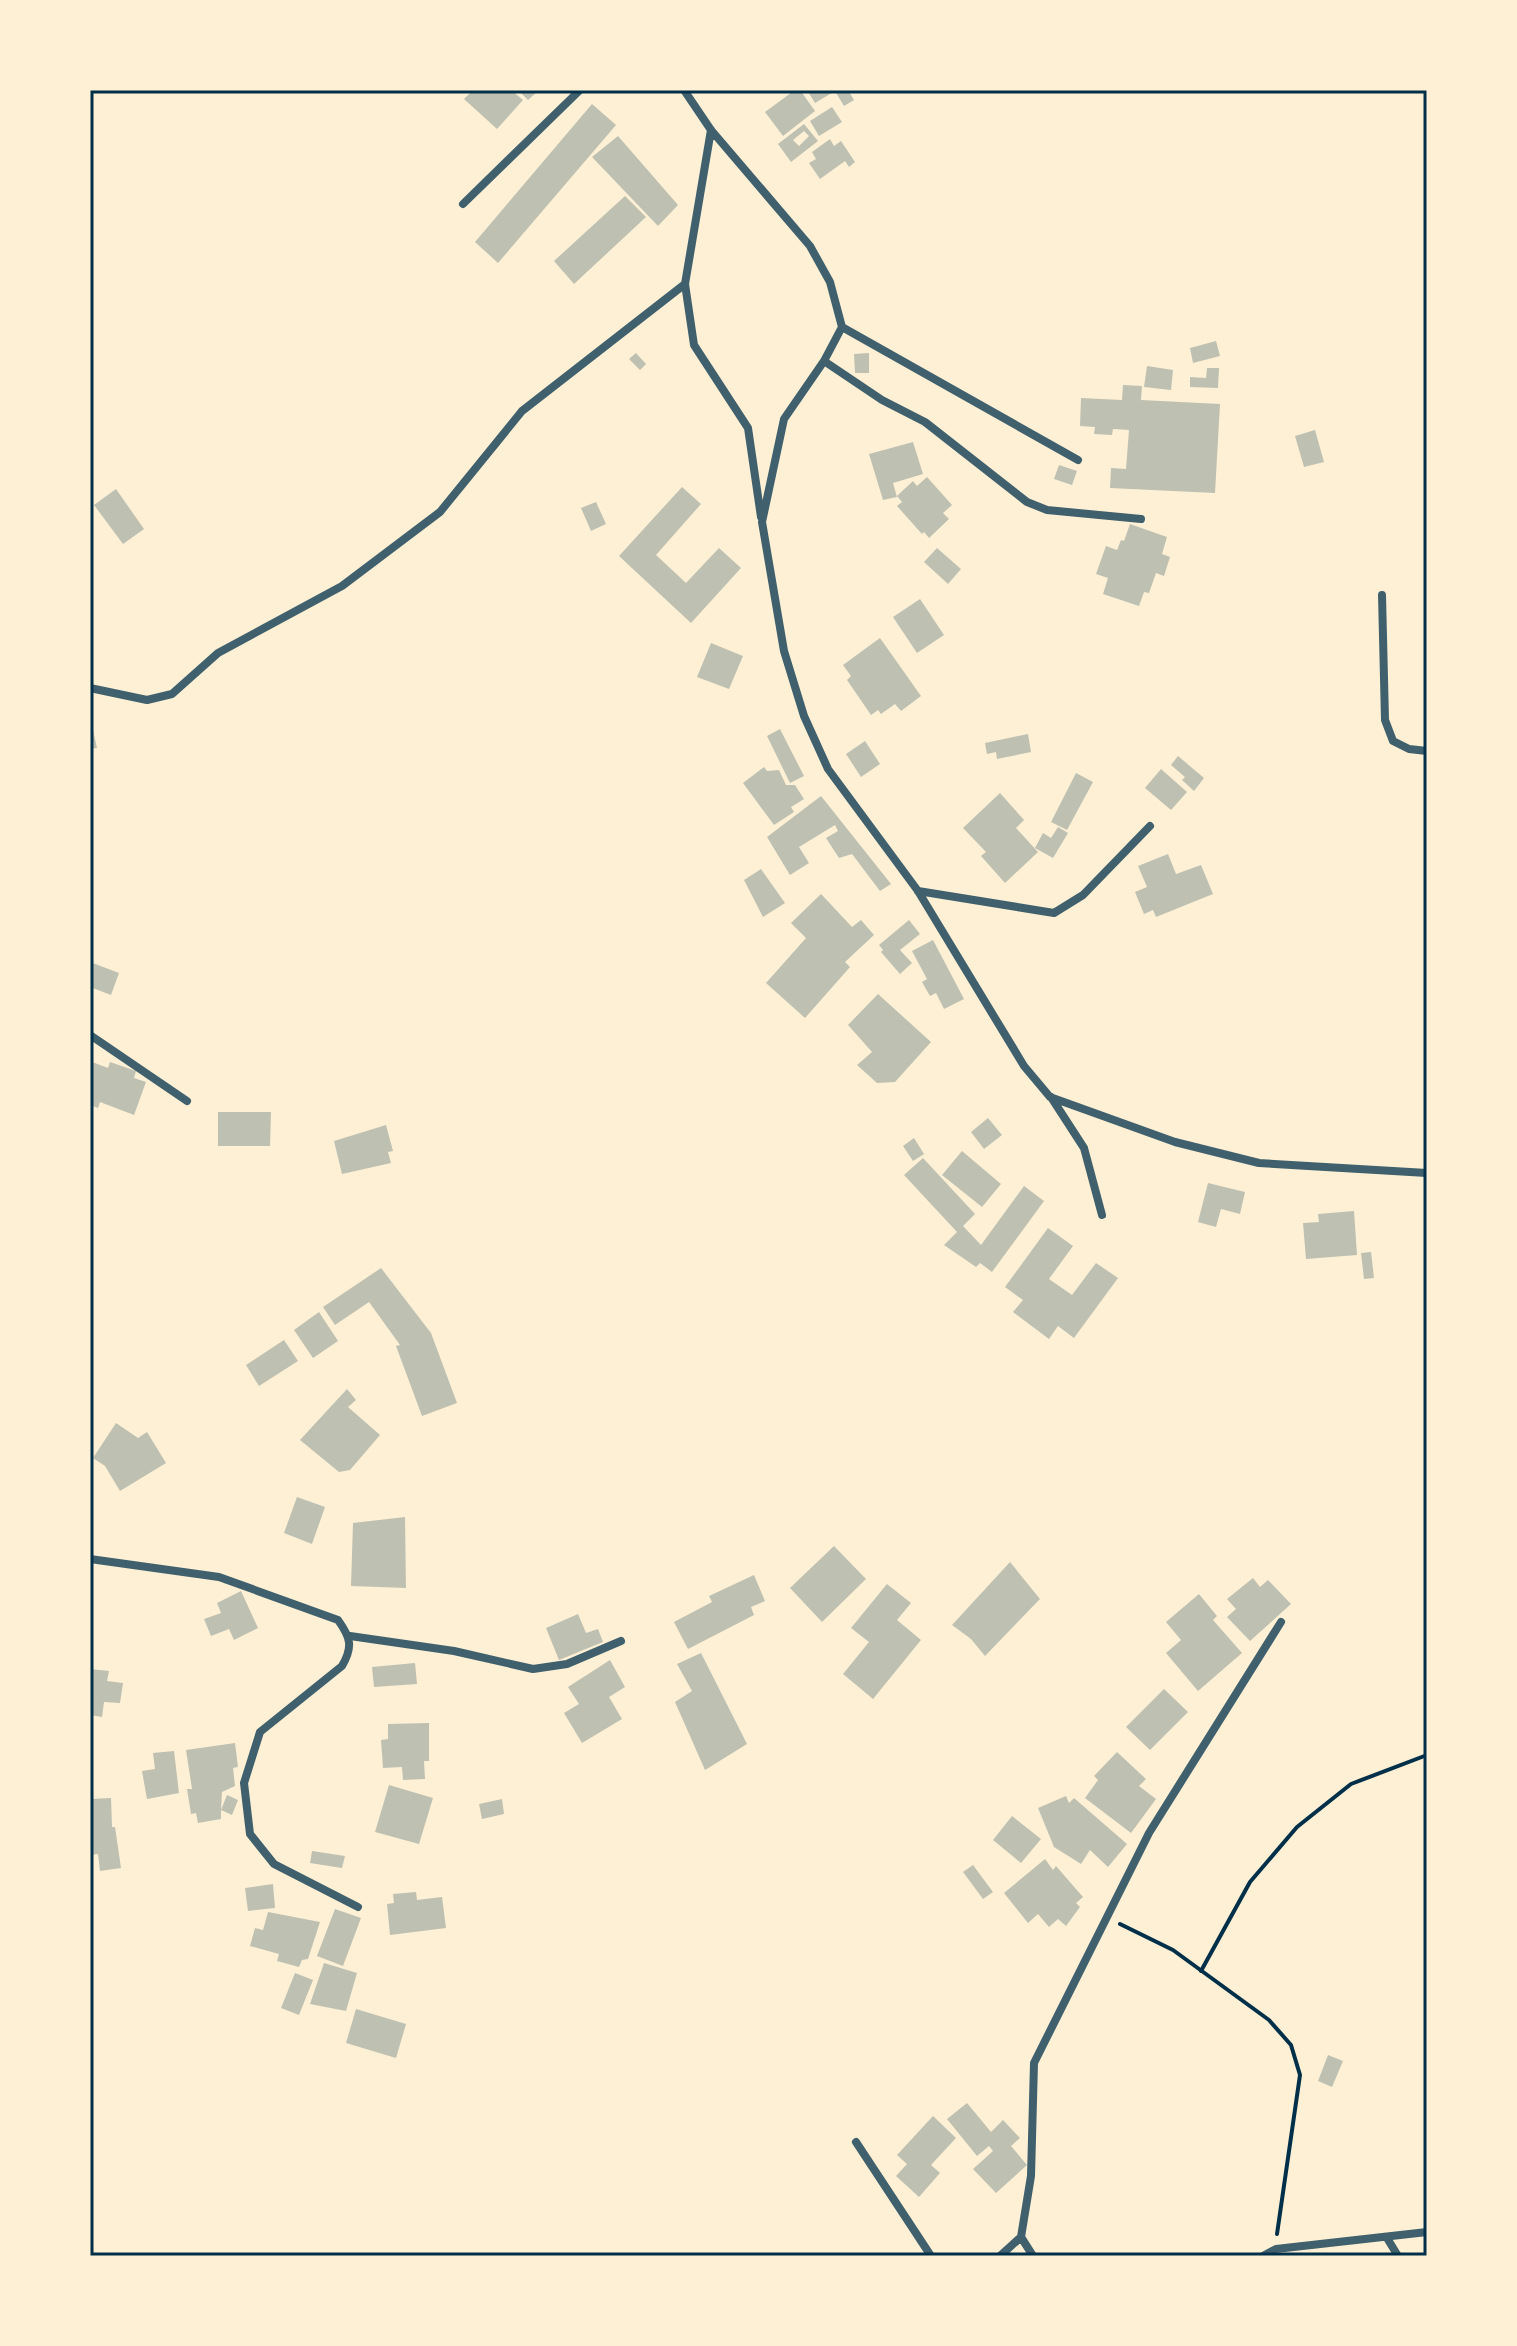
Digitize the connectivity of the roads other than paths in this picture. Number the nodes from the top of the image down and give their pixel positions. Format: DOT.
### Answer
graph roads {
  1 [pos="580,90"];
  2 [pos="684,90"];
  3 [pos="711,130"];
  4 [pos="463,204"];
  5 [pos="685,284"];
  6 [pos="842,327"];
  7 [pos="824,361"];
  8 [pos="1078,460"];
  9 [pos="1141,519"];
  10 [pos="762,522"];
  11 [pos="1382,595"];
  12 [pos="90,688"];
  13 [pos="1427,751"];
  14 [pos="1150,826"];
  15 [pos="918,891"];
  16 [pos="90,1035"];
  17 [pos="1050,1097"];
  18 [pos="187,1101"];
  19 [pos="1427,1173"];
  20 [pos="1102,1215"];
  21 [pos="90,1559"];
  22 [pos="1281,1622"];
  23 [pos="350,1636"];
  24 [pos="621,1641"];
  25 [pos="358,1907"];
  26 [pos="856,2142"];
  27 [pos="1427,2232"];
  28 [pos="1021,2237"];
  29 [pos="1387,2238"];
  30 [pos="931,2256"];
  31 [pos="1000,2256"];
  32 [pos="1033,2256"];
  33 [pos="1263,2256"];
  34 [pos="1398,2256"];
  1 -- 4 [label="street"];
  2 -- 3 [label="street"];
  3 -- 5 [label="street"];
  3 -- 6 [label="street"];
  5 -- 10 [label="street"];
  5 -- 12 [label="street"];
  6 -- 7 [label="street"];
  6 -- 8 [label="street"];
  7 -- 9 [label="street"];
  7 -- 10 [label="street"];
  10 -- 15 [label="street"];
  11 -- 13 [label="street"];
  14 -- 15 [label="street"];
  15 -- 17 [label="street"];
  16 -- 18 [label="street"];
  17 -- 19 [label="street"];
  17 -- 20 [label="street"];
  21 -- 23 [label="street"];
  22 -- 28 [label="street"];
  23 -- 24 [label="street"];
  23 -- 25 [label="street"];
  26 -- 30 [label="street"];
  27 -- 29 [label="street"];
  28 -- 31 [label="street"];
  28 -- 32 [label="street"];
  29 -- 33 [label="street"];
  29 -- 34 [label="street"];
}
